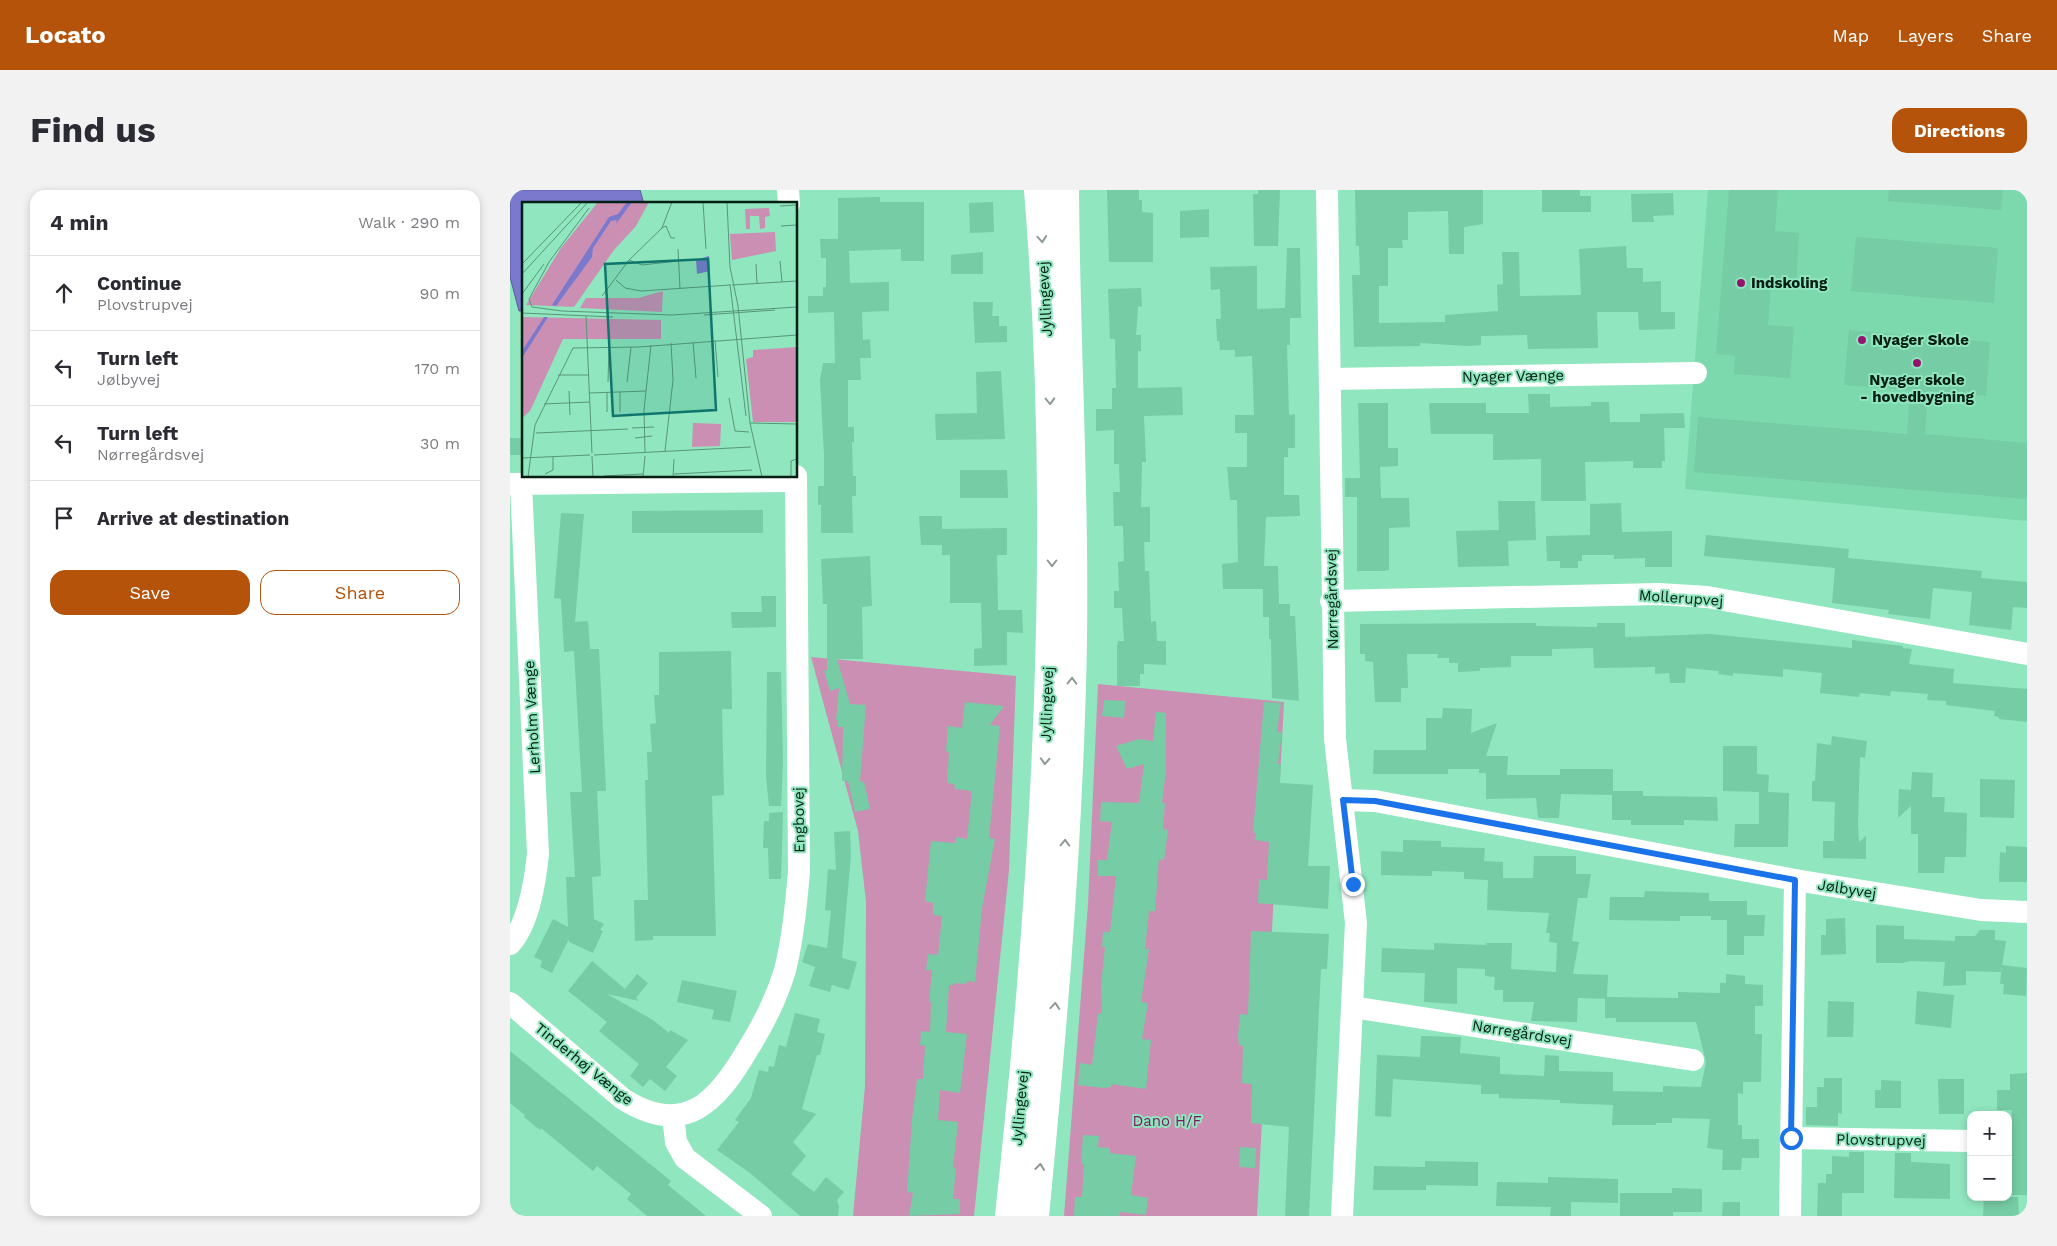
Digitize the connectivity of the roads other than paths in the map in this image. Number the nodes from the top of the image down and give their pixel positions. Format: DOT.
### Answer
graph roads {
  1 [pos="1038,190"];
  2 [pos="1065,190"];
  3 [pos="1327,190"];
  4 [pos="1696,373"];
  5 [pos="1330,379"];
  6 [pos="796,479"];
  7 [pos="516,484"];
  8 [pos="1331,600"];
  9 [pos="2027,654"];
  10 [pos="1343,800"];
  11 [pos="1795,880"];
  12 [pos="2027,912"];
  13 [pos="510,944"];
  14 [pos="510,1003"];
  15 [pos="1352,1007"];
  16 [pos="1693,1060"];
  17 [pos="673,1116"];
  18 [pos="1791,1138"];
  19 [pos="1967,1141"];
  20 [pos="761,1216"];
  21 [pos="1009,1216"];
  22 [pos="1035,1216"];
  23 [pos="1342,1216"];
  24 [pos="1790,1216"];
  1 -- 21 [label="street, Jyllingevej, one-way"];
  22 -- 2 [label="street, Jyllingevej, one-way"];
  3 -- 5 [label="street, Nørregårdsvej"];
  4 -- 5 [label="street, Nyager Vænge"];
  5 -- 8 [label="street, Nørregårdsvej"];
  6 -- 7 [label="street"];
  6 -- 17 [label="street, Engbovej"];
  7 -- 13 [label="street, Lerholm Vænge"];
  8 -- 9 [label="street, Mollerupvej"];
  8 -- 10 [label="street, Nørregårdsvej"];
  10 -- 11 [label="street, Jølbyvej"];
  10 -- 15 [label="street, Nørregårdsvej"];
  11 -- 12 [label="street, Jølbyvej"];
  11 -- 18 [label="street"];
  14 -- 17 [label="street, Tinderhøj Vænge"];
  15 -- 16 [label="street, Nørregårdsvej"];
  15 -- 23 [label="street, Nørregårdsvej"];
  17 -- 20 [label="street"];
  18 -- 19 [label="street, Plovstrupvej"];
  18 -- 24 [label="street"];
}
